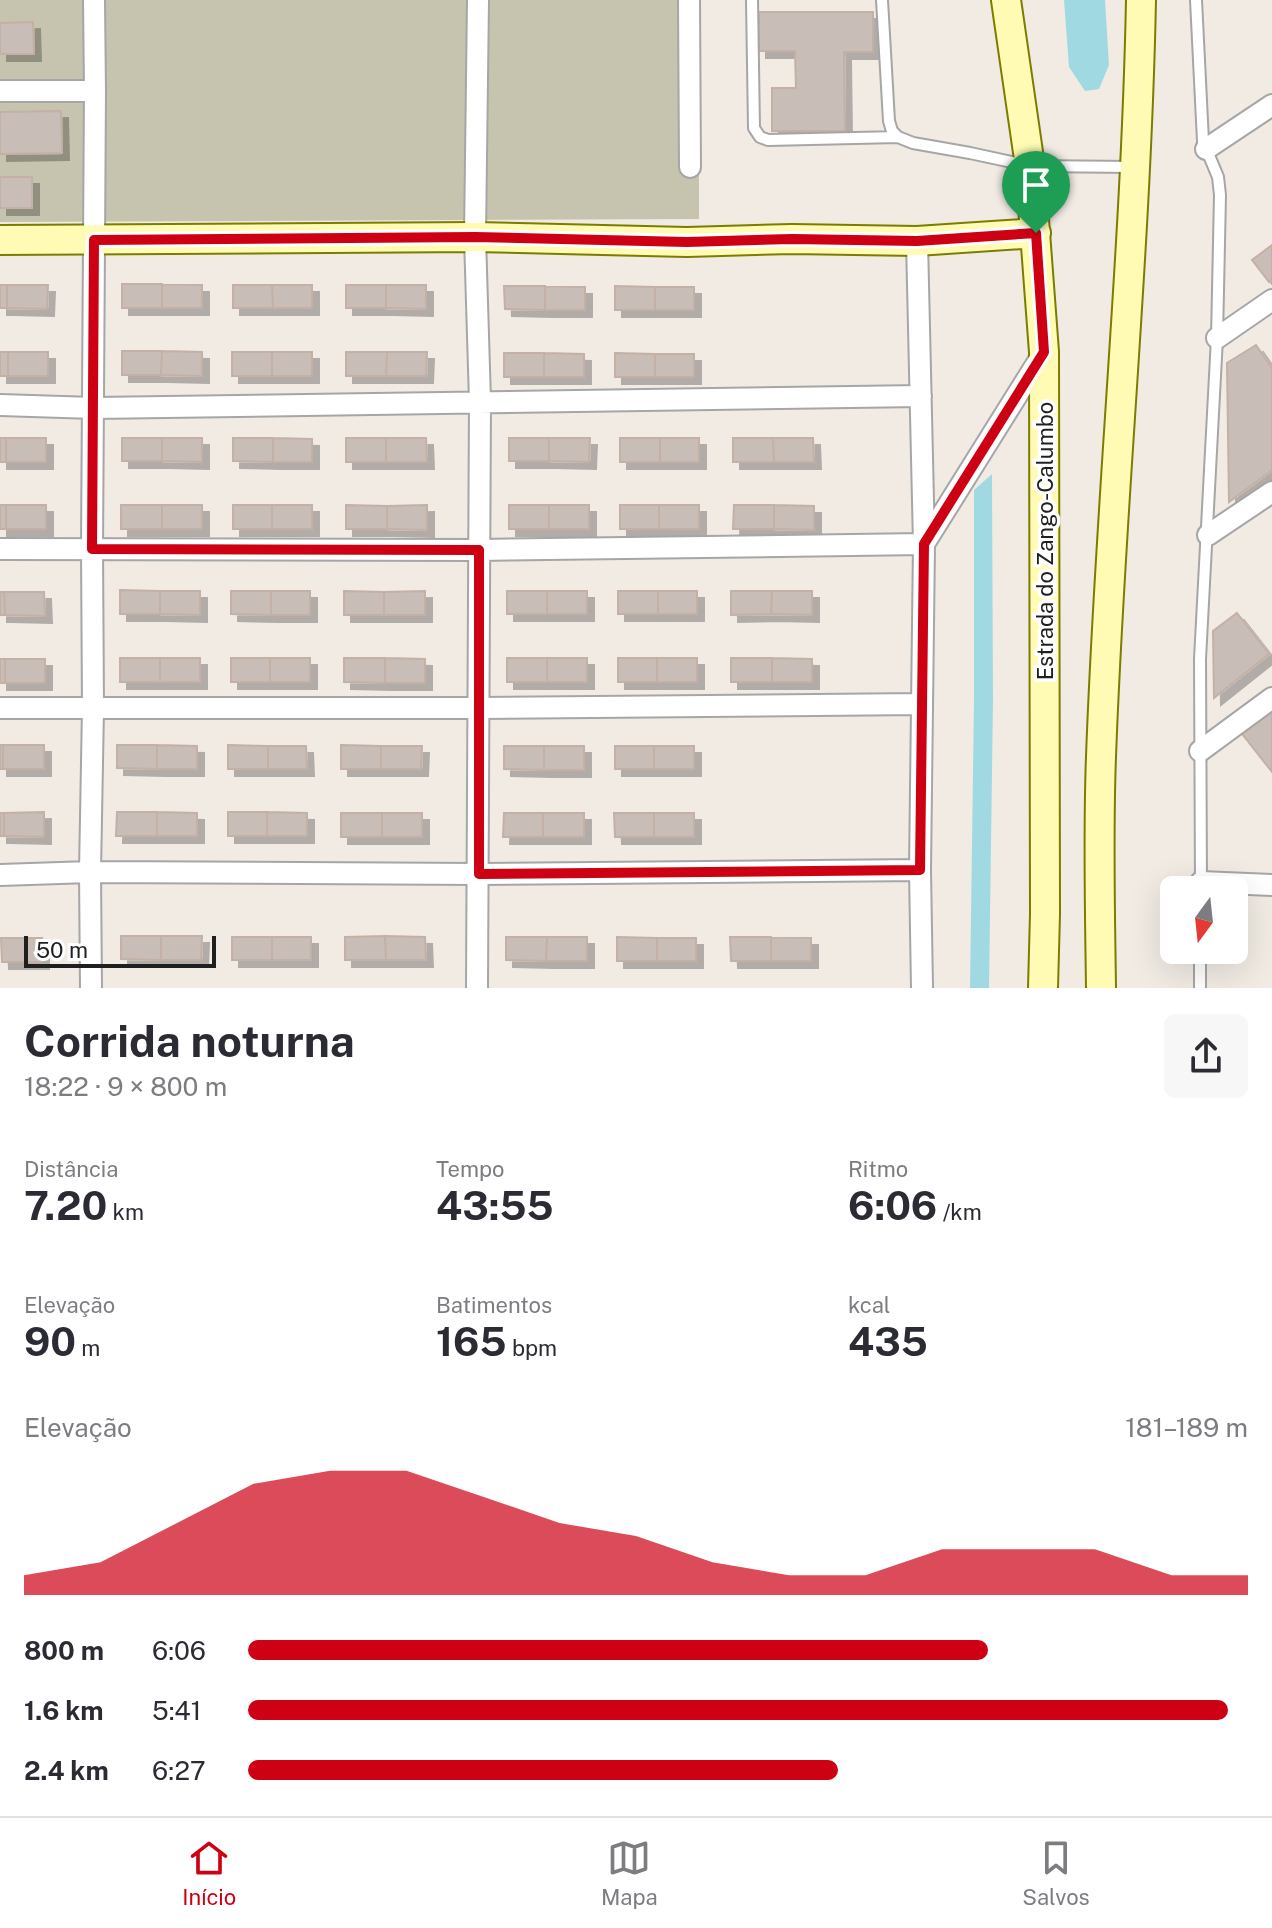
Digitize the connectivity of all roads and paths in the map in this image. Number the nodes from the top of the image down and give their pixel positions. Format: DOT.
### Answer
graph roads {
  1 [pos="94,0"];
  2 [pos="478,0"];
  3 [pos="689,0"];
  4 [pos="752,0"];
  5 [pos="882,0"];
  6 [pos="1006,0"];
  7 [pos="1141,0"];
  8 [pos="1196,0"];
  9 [pos="0,91"];
  10 [pos="95,91"];
  11 [pos="1272,105"];
  12 [pos="898,137"];
  13 [pos="1206,149"];
  14 [pos="1030,166"];
  15 [pos="690,167"];
  16 [pos="1136,167"];
  17 [pos="1036,233"];
  18 [pos="475,237"];
  19 [pos="0,240"];
  20 [pos="94,240"];
  21 [pos="917,241"];
  22 [pos="1269,308"];
  23 [pos="1217,338"];
  24 [pos="1044,352"];
  25 [pos="921,396"];
  26 [pos="480,401"];
  27 [pos="0,405"];
  28 [pos="94,408"];
  29 [pos="1272,492"];
  30 [pos="1208,535"];
  31 [pos="924,544"];
  32 [pos="0,549"];
  33 [pos="92,549"];
  34 [pos="479,550"];
  35 [pos="1272,698"];
  36 [pos="922,704"];
  37 [pos="0,708"];
  38 [pos="93,708"];
  39 [pos="480,708"];
  40 [pos="1200,751"];
  41 [pos="920,870"];
  42 [pos="90,872"];
  43 [pos="479,874"];
  44 [pos="0,875"];
  45 [pos="1201,876"];
  46 [pos="1248,885"];
  47 [pos="1272,885"];
  48 [pos="1200,964"];
  49 [pos="91,988"];
  50 [pos="477,988"];
  51 [pos="922,988"];
  52 [pos="1043,988"];
  53 [pos="1101,988"];
  54 [pos="1200,988"];
  1 -- 10 [label="street"];
  2 -- 18 [label="street"];
  3 -- 15 [label="street"];
  4 -- 12 [label="lane"];
  5 -- 12 [label="lane"];
  6 -- 14 [label="main road, Estrada do Zango-Calumbo"];
  7 -- 16 [label="main road"];
  8 -- 13 [label="lane"];
  9 -- 10 [label="street"];
  10 -- 20 [label="street"];
  11 -- 13 [label="street"];
  12 -- 14 [label="lane"];
  13 -- 23 [label="lane"];
  14 -- 16 [label="lane"];
  14 -- 17 [label="main road, Estrada do Zango-Calumbo"];
  16 -- 53 [label="main road"];
  17 -- 21 [label="main road"];
  17 -- 24 [label="main road, Estrada do Zango-Calumbo"];
  18 -- 20 [label="main road"];
  18 -- 21 [label="main road"];
  18 -- 26 [label="street"];
  19 -- 20 [label="main road"];
  20 -- 28 [label="street"];
  21 -- 25 [label="street"];
  22 -- 23 [label="street"];
  23 -- 30 [label="lane"];
  24 -- 31 [label="street"];
  24 -- 52 [label="main road, Estrada do Zango-Calumbo"];
  25 -- 26 [label="street"];
  25 -- 31 [label="street"];
  26 -- 28 [label="street"];
  26 -- 34 [label="street"];
  27 -- 28 [label="street"];
  28 -- 33 [label="street"];
  29 -- 30 [label="street"];
  30 -- 40 [label="lane"];
  31 -- 34 [label="street"];
  31 -- 36 [label="street"];
  32 -- 33 [label="street"];
  33 -- 34 [label="street"];
  33 -- 38 [label="street"];
  34 -- 39 [label="street"];
  35 -- 40 [label="street"];
  36 -- 39 [label="street"];
  36 -- 41 [label="street"];
  37 -- 38 [label="street"];
  38 -- 39 [label="street"];
  38 -- 42 [label="street"];
  39 -- 43 [label="street"];
  40 -- 45 [label="lane"];
  41 -- 43 [label="street"];
  41 -- 51 [label="street"];
  42 -- 43 [label="street"];
  42 -- 44 [label="street"];
  42 -- 49 [label="street"];
  43 -- 50 [label="street"];
  46 -- 47 [label="street"];
  48 -- 54 [label="lane"];
}
